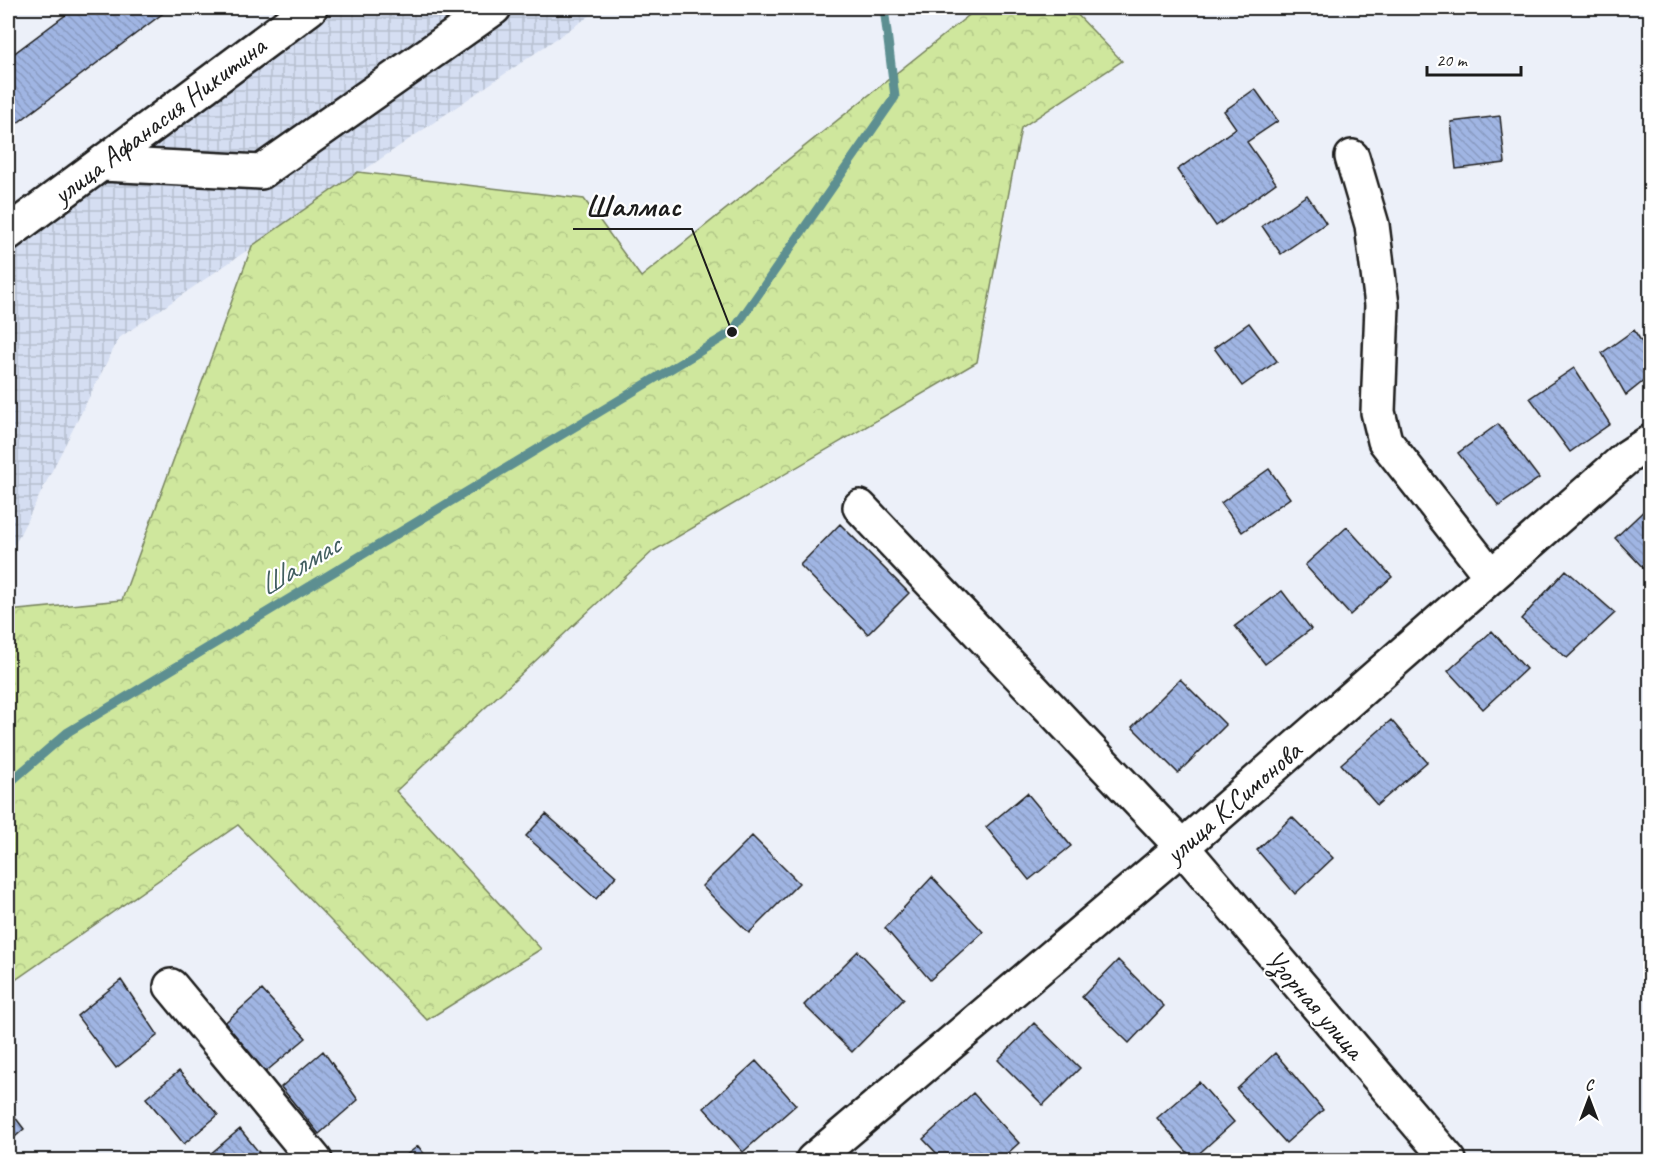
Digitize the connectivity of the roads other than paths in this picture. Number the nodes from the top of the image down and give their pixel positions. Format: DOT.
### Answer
graph roads {
  1 [pos="310,8"];
  2 [pos="494,8"];
  3 [pos="1352,157"];
  4 [pos="102,164"];
  5 [pos="8,232"];
  6 [pos="1650,442"];
  7 [pos="860,507"];
  8 [pos="1491,576"];
  9 [pos="1182,847"];
  10 [pos="171,986"];
  11 [pos="315,1161"];
  12 [pos="813,1161"];
  13 [pos="1449,1161"];
  1 -- 4 [label="street, улица Афанасия Никитина"];
  2 -- 4 [label="street"];
  3 -- 8 [label="street"];
  4 -- 5 [label="street, улица Афанасия Никитина"];
  6 -- 8 [label="street, улица К.Симонова"];
  7 -- 9 [label="street, Узорная улица"];
  8 -- 9 [label="street, улица К.Симонова"];
  9 -- 12 [label="street, улица К.Симонова"];
  9 -- 13 [label="street, Узорная улица"];
  10 -- 11 [label="street"];
}
